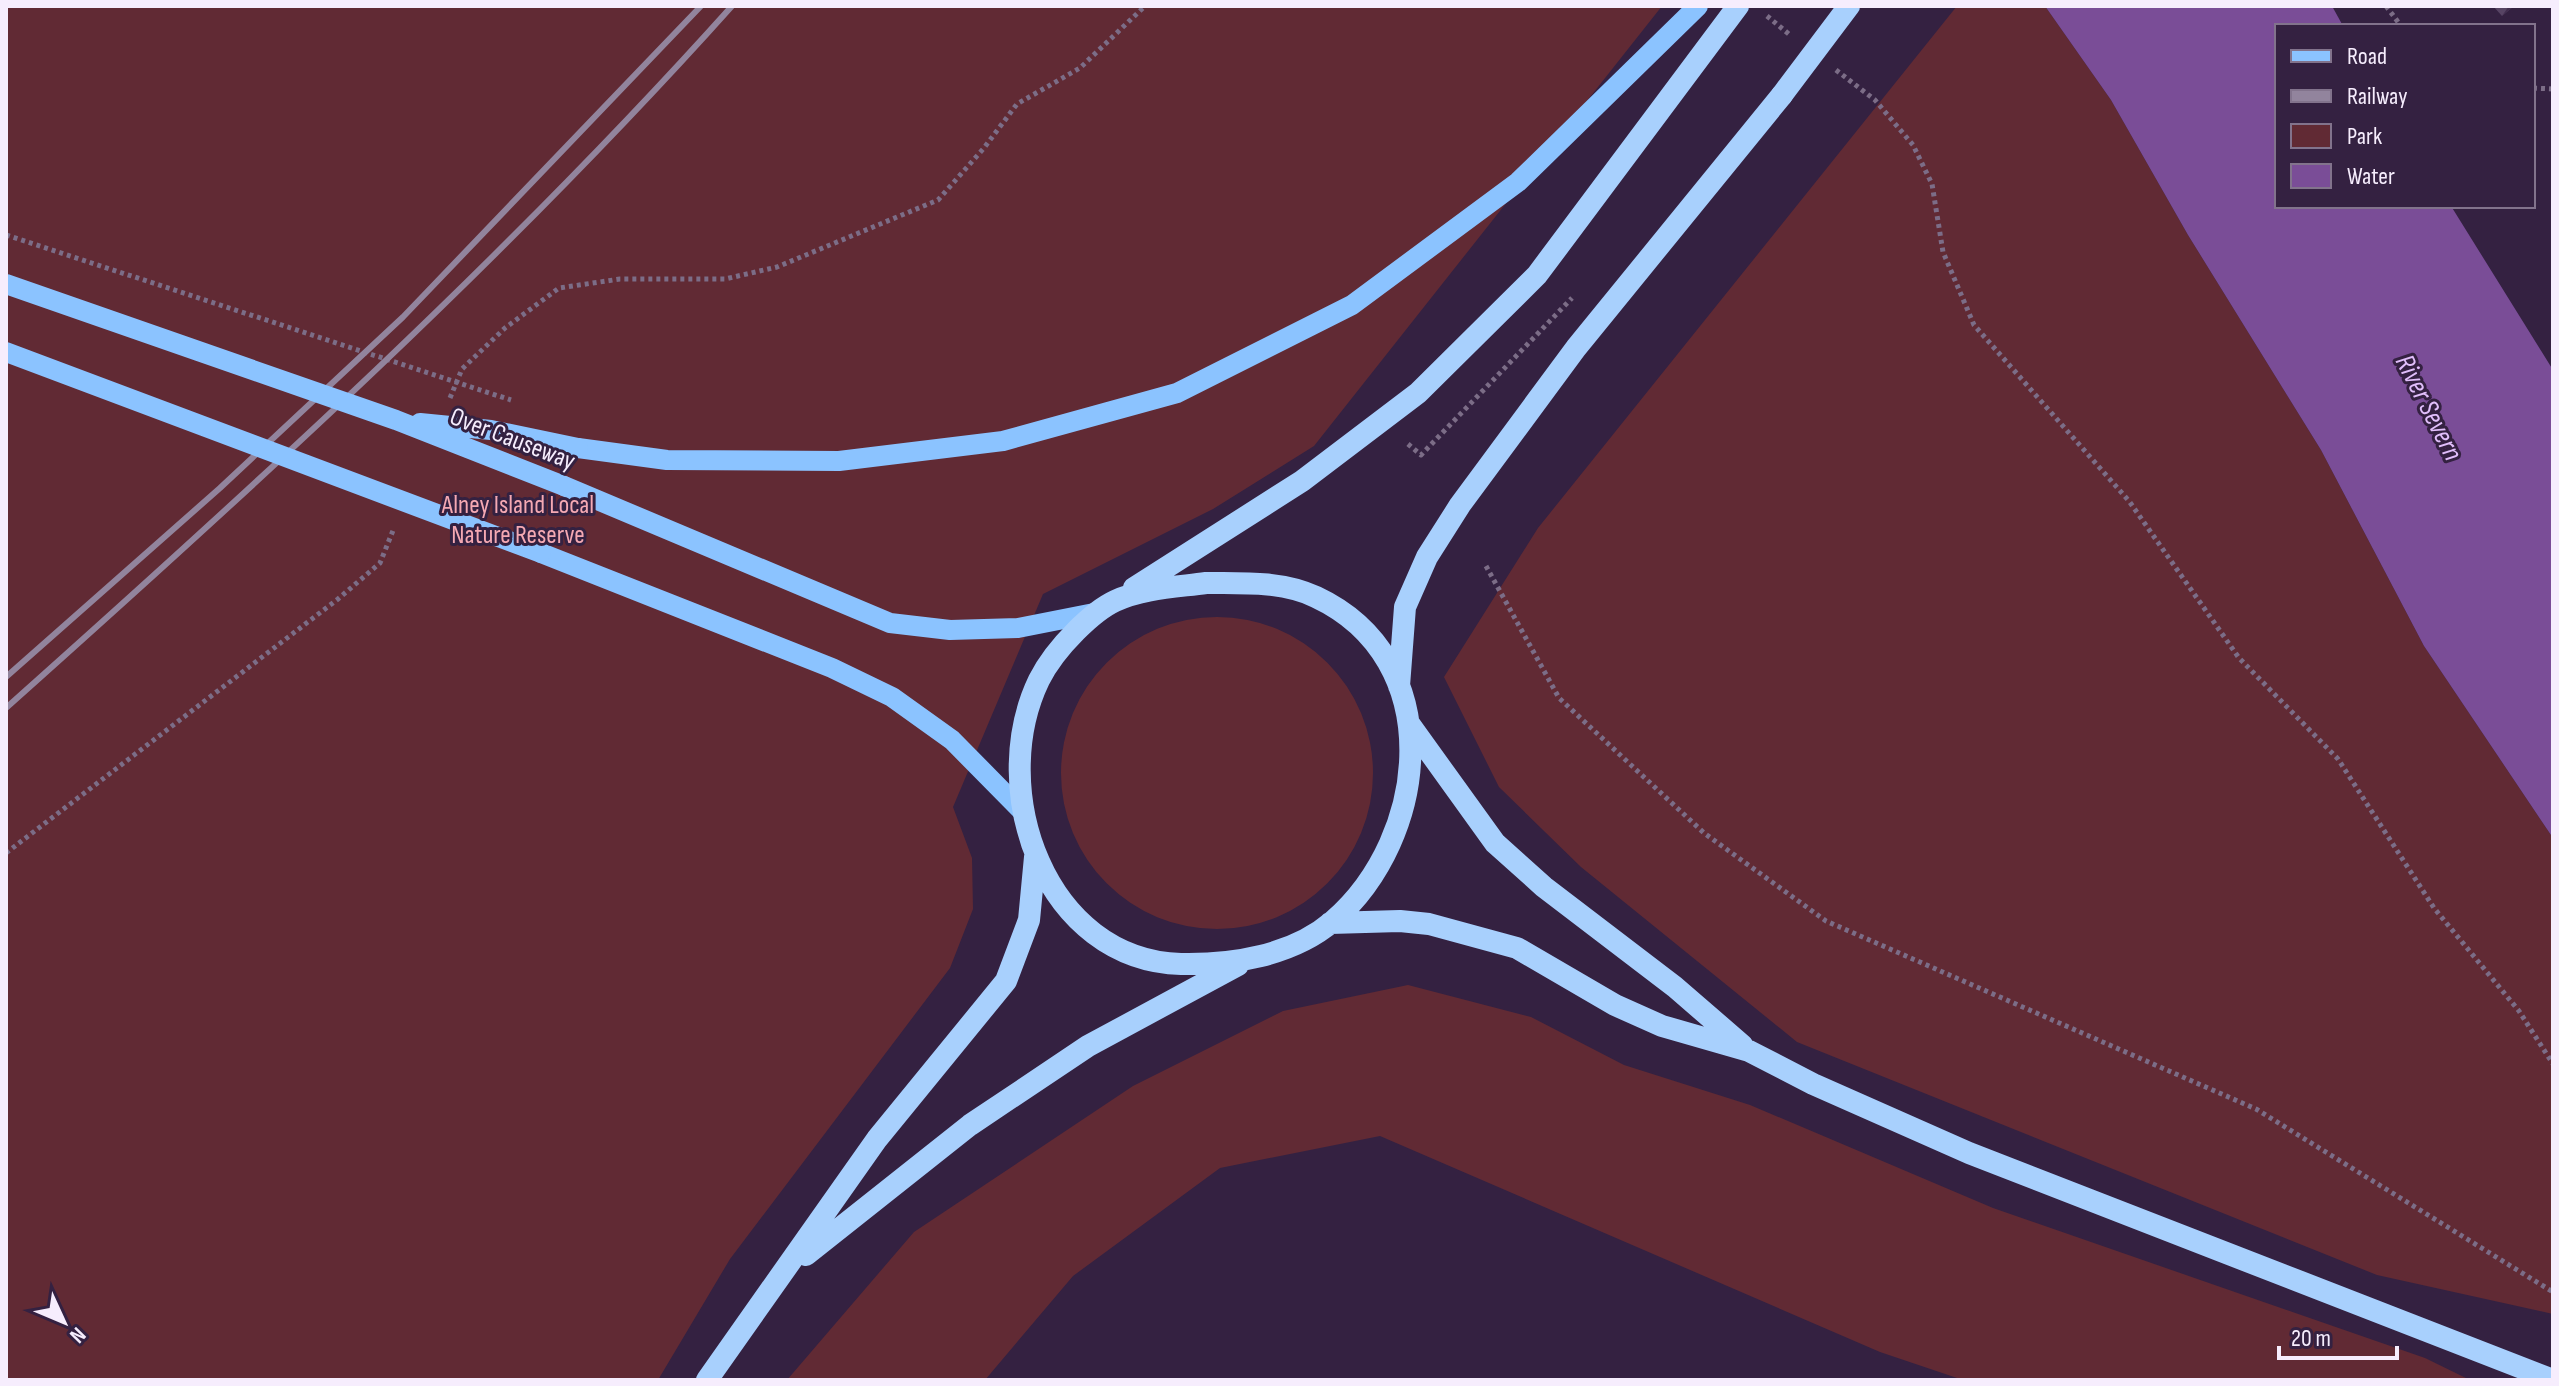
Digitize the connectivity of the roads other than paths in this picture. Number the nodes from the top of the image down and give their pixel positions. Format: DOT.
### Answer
graph roads {
  1 [pos="1738,6"];
  2 [pos="1849,6"];
  3 [pos="1695,9"];
  4 [pos="6,284"];
  5 [pos="6,352"];
  6 [pos="396,420"];
  7 [pos="1116,600"];
  8 [pos="1094,613"];
  9 [pos="1399,687"];
  10 [pos="1410,725"];
  11 [pos="1023,812"];
  12 [pos="1035,856"];
  13 [pos="1330,923"];
  14 [pos="1242,962"];
  15 [pos="1749,1051"];
  16 [pos="789,1268"];
  17 [pos="707,1380"];
  18 [pos="2553,1380"];
  1 -- 7 [label="highway"];
  2 -- 9 [label="highway, bridge"];
  3 -- 6 [label="main road, bridge"];
  4 -- 6 [label="main road, Over Causeway, bridge"];
  5 -- 11 [label="main road, bridge"];
  6 -- 8 [label="main road, Over Causeway, bridge"];
  7 -- 8 [label="highway"];
  7 -- 9 [label="highway"];
  8 -- 11 [label="highway"];
  9 -- 10 [label="highway"];
  10 -- 13 [label="highway"];
  10 -- 15 [label="highway"];
  11 -- 12 [label="highway"];
  12 -- 14 [label="highway"];
  12 -- 16 [label="highway"];
  13 -- 14 [label="highway"];
  13 -- 15 [label="highway"];
  14 -- 16 [label="highway"];
  15 -- 18 [label="highway"];
  16 -- 17 [label="highway"];
}
